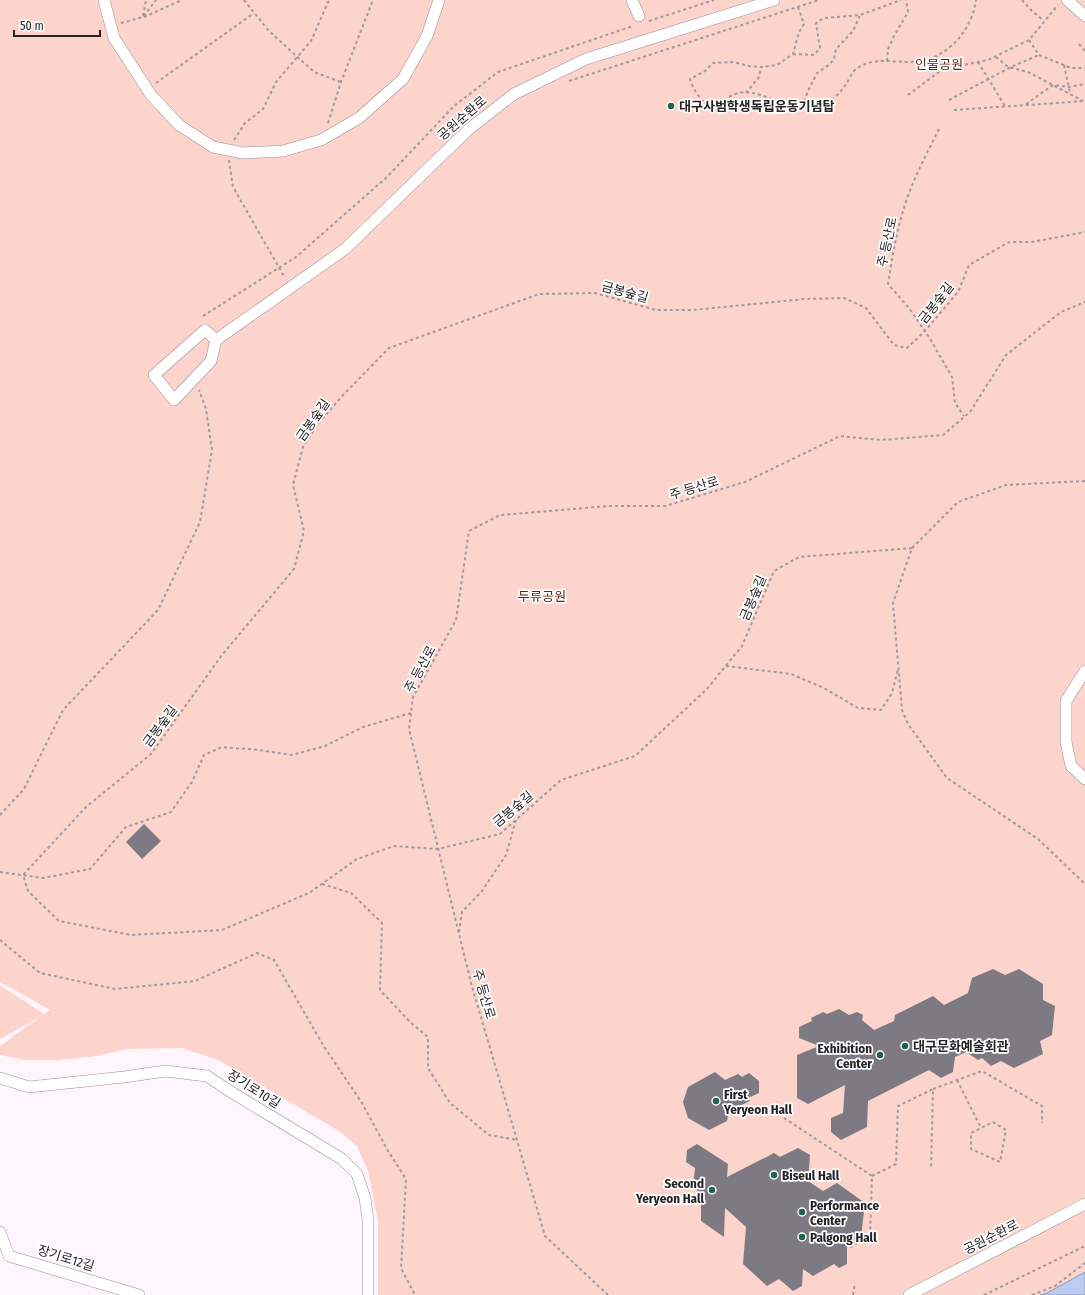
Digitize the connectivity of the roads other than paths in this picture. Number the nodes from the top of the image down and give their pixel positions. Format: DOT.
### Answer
graph roads {
  1 [pos="104,0"];
  2 [pos="439,0"];
  3 [pos="632,0"];
  4 [pos="774,0"];
  5 [pos="1063,2"];
  6 [pos="639,16"];
  7 [pos="1085,16"];
  8 [pos="216,340"];
  9 [pos="1085,672"];
  10 [pos="1085,778"];
  11 [pos="0,1078"];
  12 [pos="1085,1204"];
  13 [pos="0,1232"];
  14 [pos="139,1295"];
  15 [pos="368,1295"];
  16 [pos="909,1295"];
  1 -- 2 [label="street"];
  3 -- 6 [label="street"];
  4 -- 8 [label="street, 공원순환로"];
  5 -- 7 [label="street"];
  8 -- 8 [label="street"];
  9 -- 10 [label="street"];
  11 -- 15 [label="street, 장기로10길"];
  12 -- 16 [label="street, 공원순환로"];
  13 -- 14 [label="street, 장기로12길"];
}
